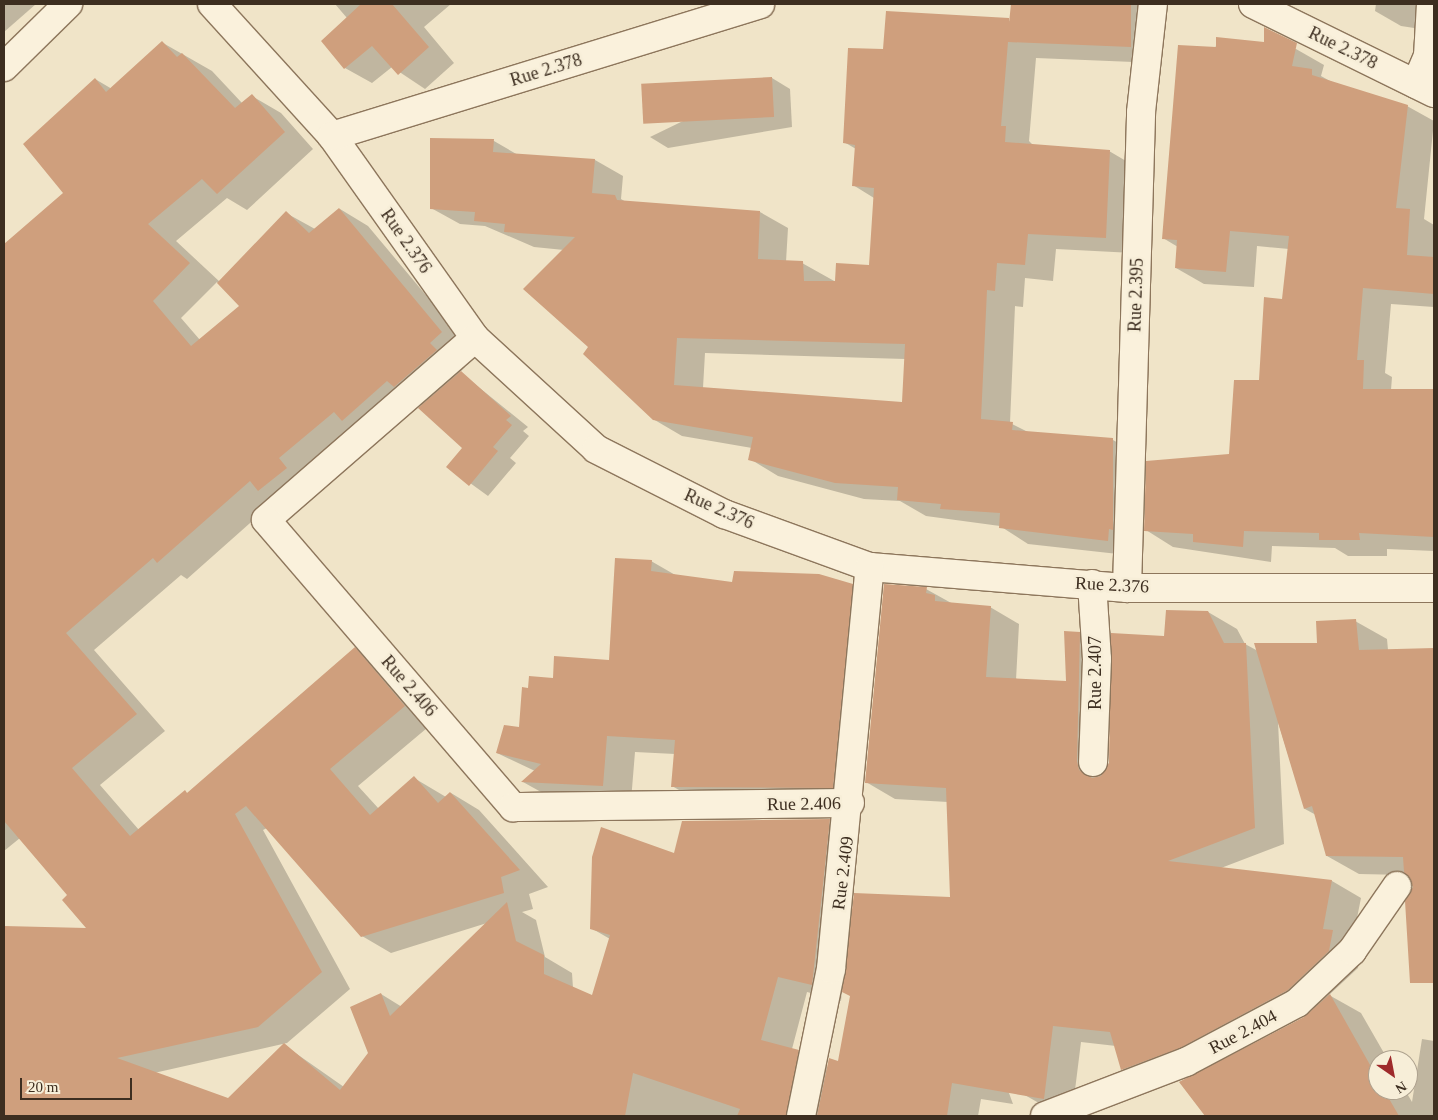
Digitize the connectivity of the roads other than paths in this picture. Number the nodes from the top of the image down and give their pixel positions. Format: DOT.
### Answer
graph roads {
  1 [pos="68,4"];
  2 [pos="212,4"];
  3 [pos="760,4"];
  4 [pos="1153,4"];
  5 [pos="1252,4"];
  6 [pos="1431,4"];
  7 [pos="4,67"];
  8 [pos="1425,88"];
  9 [pos="332,136"];
  10 [pos="476,338"];
  11 [pos="870,567"];
  12 [pos="1092,584"];
  13 [pos="1128,588"];
  14 [pos="1434,588"];
  15 [pos="1093,762"];
  16 [pos="850,804"];
  17 [pos="1396,886"];
  18 [pos="801,1116"];
  19 [pos="1045,1116"];
  1 -- 7 [label="street"];
  2 -- 9 [label="street, Rue 2.376"];
  3 -- 9 [label="street, Rue 2.378"];
  4 -- 13 [label="street, Rue 2.395"];
  5 -- 8 [label="street, Rue 2.378"];
  6 -- 8 [label="street"];
  9 -- 10 [label="street, Rue 2.376"];
  10 -- 11 [label="street, Rue 2.376"];
  10 -- 16 [label="street, Rue 2.406"];
  11 -- 12 [label="street, Rue 2.376"];
  11 -- 16 [label="street, Rue 2.409"];
  12 -- 13 [label="street, Rue 2.376"];
  12 -- 15 [label="street, Rue 2.407"];
  13 -- 14 [label="street, Rue 2.376"];
  16 -- 18 [label="street, Rue 2.409"];
  17 -- 19 [label="street, Rue 2.404"];
}
